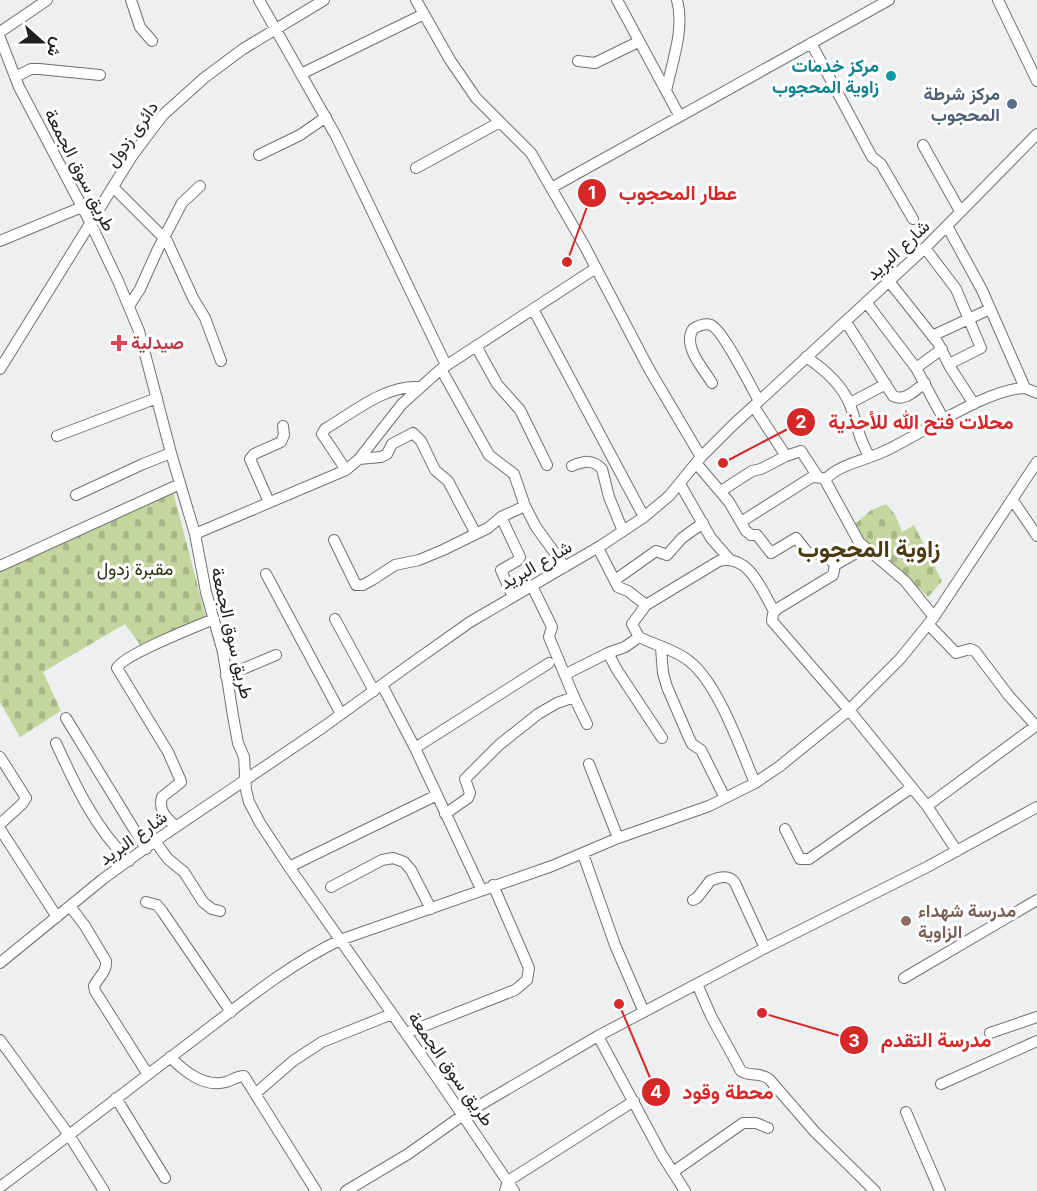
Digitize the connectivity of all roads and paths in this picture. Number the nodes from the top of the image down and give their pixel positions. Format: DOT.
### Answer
graph roads {
  1 [pos="47,0"];
  2 [pos="130,0"];
  3 [pos="259,0"];
  4 [pos="324,0"];
  5 [pos="416,0"];
  6 [pos="617,0"];
  7 [pos="678,0"];
  8 [pos="889,0"];
  9 [pos="998,0"];
  10 [pos="424,14"];
  11 [pos="275,30"];
  12 [pos="0,32"];
  13 [pos="0,38"];
  14 [pos="152,40"];
  15 [pos="638,42"];
  16 [pos="811,43"];
  17 [pos="578,61"];
  18 [pos="301,74"];
  19 [pos="100,75"];
  20 [pos="15,77"];
  21 [pos="1037,81"];
  22 [pos="666,91"];
  23 [pos="679,115"];
  24 [pos="326,117"];
  25 [pos="500,122"];
  26 [pos="1037,134"];
  27 [pos="923,145"];
  28 [pos="259,156"];
  29 [pos="416,168"];
  30 [pos="200,186"];
  31 [pos="114,188"];
  32 [pos="551,188"];
  33 [pos="82,207"];
  34 [pos="960,211"];
  35 [pos="913,219"];
  36 [pos="91,224"];
  37 [pos="947,226"];
  38 [pos="164,237"];
  39 [pos="0,241"];
  40 [pos="925,248"];
  41 [pos="596,268"];
  42 [pos="888,280"];
  43 [pos="866,302"];
  44 [pos="129,306"];
  45 [pos="533,309"];
  46 [pos="990,309"];
  47 [pos="969,319"];
  48 [pos="846,322"];
  49 [pos="933,336"];
  50 [pos="476,346"];
  51 [pos="942,349"];
  52 [pos="806,357"];
  53 [pos="221,361"];
  54 [pos="949,364"];
  55 [pos="444,367"];
  56 [pos="0,369"];
  57 [pos="916,369"];
  58 [pos="711,382"];
  59 [pos="925,383"];
  60 [pos="886,384"];
  61 [pos="419,387"];
  62 [pos="1025,388"];
  63 [pos="1037,393"];
  64 [pos="158,398"];
  65 [pos="850,403"];
  66 [pos="757,404"];
  67 [pos="974,404"];
  68 [pos="944,420"];
  69 [pos="283,426"];
  70 [pos="57,436"];
  71 [pos="171,453"];
  72 [pos="786,456"];
  73 [pos="870,457"];
  74 [pos="359,459"];
  75 [pos="699,460"];
  76 [pos="1037,462"];
  77 [pos="547,465"];
  78 [pos="572,466"];
  79 [pos="346,470"];
  80 [pos="821,478"];
  81 [pos="180,484"];
  82 [pos="680,484"];
  83 [pos="721,491"];
  84 [pos="76,495"];
  85 [pos="1012,499"];
  86 [pos="269,502"];
  87 [pos="525,506"];
  88 [pos="501,517"];
  89 [pos="645,517"];
  90 [pos="741,522"];
  91 [pos="702,523"];
  92 [pos="623,531"];
  93 [pos="195,534"];
  94 [pos="476,534"];
  95 [pos="1037,536"];
  96 [pos="334,540"];
  97 [pos="598,548"];
  98 [pos="865,548"];
  99 [pos="730,560"];
  100 [pos="0,566"];
  101 [pos="835,566"];
  102 [pos="565,567"];
  103 [pos="266,574"];
  104 [pos="615,580"];
  105 [pos="532,586"];
  106 [pos="513,597"];
  107 [pos="646,605"];
  108 [pos="774,612"];
  109 [pos="214,619"];
  110 [pos="335,619"];
  111 [pos="931,620"];
  112 [pos="639,637"];
  113 [pos="661,648"];
  114 [pos="608,653"];
  115 [pos="276,655"];
  116 [pos="549,663"];
  117 [pos="566,674"];
  118 [pos="226,676"];
  119 [pos="378,688"];
  120 [pos="574,697"];
  121 [pos="849,710"];
  122 [pos="341,714"];
  123 [pos="66,718"];
  124 [pos="587,724"];
  125 [pos="1037,725"];
  126 [pos="662,738"];
  127 [pos="56,742"];
  128 [pos="415,748"];
  129 [pos="0,757"];
  130 [pos="590,764"];
  131 [pos="245,779"];
  132 [pos="755,783"];
  133 [pos="911,788"];
  134 [pos="435,796"];
  135 [pos="725,798"];
  136 [pos="927,806"];
  137 [pos="1037,807"];
  138 [pos="445,814"];
  139 [pos="0,824"];
  140 [pos="176,827"];
  141 [pos="0,829"];
  142 [pos="785,829"];
  143 [pos="618,838"];
  144 [pos="155,841"];
  145 [pos="146,849"];
  146 [pos="957,851"];
  147 [pos="583,854"];
  148 [pos="129,861"];
  149 [pos="289,867"];
  150 [pos="493,885"];
  151 [pos="331,887"];
  152 [pos="481,889"];
  153 [pos="693,900"];
  154 [pos="1037,900"];
  155 [pos="146,902"];
  156 [pos="70,906"];
  157 [pos="431,909"];
  158 [pos="220,911"];
  159 [pos="57,917"];
  160 [pos="340,940"];
  161 [pos="765,948"];
  162 [pos="0,963"];
  163 [pos="904,978"];
  164 [pos="697,984"];
  165 [pos="231,1011"];
  166 [pos="644,1012"];
  167 [pos="392,1014"];
  168 [pos="1037,1017"];
  169 [pos="406,1033"];
  170 [pos="990,1033"];
  171 [pos="597,1036"];
  172 [pos="0,1040"];
  173 [pos="1037,1041"];
  174 [pos="170,1057"];
  175 [pos="147,1073"];
  176 [pos="941,1084"];
  177 [pos="255,1094"];
  178 [pos="116,1098"];
  179 [pos="634,1101"];
  180 [pos="906,1112"];
  181 [pos="463,1115"];
  182 [pos="768,1128"];
  183 [pos="69,1135"];
  184 [pos="673,1172"];
  185 [pos="165,1178"];
  186 [pos="0,1187"];
  187 [pos="509,1188"];
  188 [pos="104,1191"];
  189 [pos="316,1191"];
  190 [pos="346,1191"];
  191 [pos="685,1191"];
  192 [pos="875,1191"];
  193 [pos="940,1191"];
  1 -- 12 [label="street"];
  2 -- 14 [label="street"];
  3 -- 11 [label="street"];
  4 -- 11 [label="street, دائرى زدول"];
  5 -- 10 [label="street"];
  6 -- 15 [label="street"];
  7 -- 22 [label="street"];
  8 -- 16 [label="street"];
  9 -- 21 [label="street"];
  10 -- 18 [label="street"];
  10 -- 25 [label="street"];
  11 -- 18 [label="street"];
  11 -- 31 [label="street, دائرى زدول"];
  13 -- 20 [label="street, طريق سوق الجمعة"];
  15 -- 17 [label="street"];
  15 -- 22 [label="street"];
  16 -- 23 [label="street"];
  16 -- 35 [label="street"];
  18 -- 24 [label="street"];
  19 -- 20 [label="street"];
  20 -- 33 [label="street, طريق سوق الجمعة"];
  22 -- 23 [label="street"];
  23 -- 32 [label="street"];
  24 -- 28 [label="street"];
  24 -- 55 [label="street"];
  25 -- 29 [label="street"];
  25 -- 32 [label="street"];
  26 -- 34 [label="street, شارع البريد"];
  27 -- 34 [label="street"];
  30 -- 38 [label="street"];
  31 -- 36 [label="street, دائرى زدول"];
  31 -- 38 [label="street"];
  32 -- 41 [label="street"];
  33 -- 36 [label="street, طريق سوق الجمعة"];
  33 -- 39 [label="street"];
  34 -- 37 [label="street, شارع البريد"];
  36 -- 44 [label="street, طريق سوق الجمعة"];
  36 -- 56 [label="street, دائرى زدول"];
  37 -- 40 [label="street, شارع البريد"];
  37 -- 46 [label="street"];
  38 -- 44 [label="street"];
  38 -- 53 [label="street"];
  40 -- 42 [label="street, شارع البريد"];
  40 -- 47 [label="street"];
  41 -- 45 [label="street"];
  41 -- 75 [label="street"];
  42 -- 43 [label="street, شارع البريد"];
  42 -- 49 [label="street"];
  43 -- 48 [label="street, شارع البريد"];
  43 -- 57 [label="street"];
  44 -- 64 [label="street, طريق سوق الجمعة"];
  45 -- 50 [label="street"];
  45 -- 89 [label="street"];
  46 -- 47 [label="street"];
  46 -- 62 [label="street"];
  47 -- 49 [label="street"];
  47 -- 54 [label="street"];
  48 -- 52 [label="street, شارع البريد"];
  48 -- 60 [label="street"];
  49 -- 51 [label="street"];
  50 -- 55 [label="street"];
  50 -- 77 [label="street"];
  51 -- 54 [label="street"];
  51 -- 57 [label="street"];
  52 -- 65 [label="street"];
  52 -- 66 [label="street, شارع البريد"];
  54 -- 67 [label="street"];
  55 -- 61 [label="street"];
  55 -- 87 [label="street"];
  57 -- 59 [label="street"];
  58 -- 66 [label="street"];
  59 -- 60 [label="street"];
  59 -- 68 [label="street"];
  60 -- 65 [label="street"];
  61 -- 74 [label="street"];
  61 -- 79 [label="street"];
  62 -- 63 [label="street"];
  62 -- 67 [label="street"];
  64 -- 70 [label="street"];
  64 -- 71 [label="street, طريق سوق الجمعة"];
  65 -- 73 [label="street"];
  66 -- 72 [label="street"];
  66 -- 75 [label="street, شارع البريد"];
  67 -- 68 [label="street"];
  68 -- 73 [label="street"];
  69 -- 86 [label="street"];
  71 -- 81 [label="street, طريق سوق الجمعة"];
  71 -- 84 [label="street"];
  72 -- 80 [label="street"];
  72 -- 83 [label="street"];
  73 -- 80 [label="street"];
  74 -- 79 [label="street"];
  74 -- 94 [label="street"];
  75 -- 82 [label="street, شارع البريد"];
  75 -- 83 [label="street"];
  76 -- 85 [label="street"];
  78 -- 92 [label="street"];
  79 -- 86 [label="street"];
  80 -- 90 [label="street"];
  80 -- 98 [label="street"];
  81 -- 93 [label="street, طريق سوق الجمعة"];
  81 -- 100 [label="street"];
  82 -- 89 [label="street, شارع البريد"];
  82 -- 91 [label="street"];
  83 -- 90 [label="street"];
  85 -- 95 [label="street"];
  85 -- 111 [label="street"];
  86 -- 93 [label="street"];
  87 -- 88 [label="street"];
  87 -- 102 [label="street"];
  88 -- 94 [label="street"];
  88 -- 106 [label="street"];
  89 -- 92 [label="street, شارع البريد"];
  90 -- 101 [label="street"];
  91 -- 99 [label="street"];
  91 -- 104 [label="street"];
  92 -- 97 [label="street, شارع البريد"];
  93 -- 109 [label="street, طريق سوق الجمعة"];
  94 -- 96 [label="street"];
  97 -- 102 [label="street, شارع البريد"];
  97 -- 104 [label="street"];
  98 -- 101 [label="street"];
  98 -- 111 [label="street"];
  99 -- 107 [label="street"];
  99 -- 108 [label="street"];
  101 -- 108 [label="street"];
  102 -- 105 [label="street, شارع البريد"];
  103 -- 122 [label="street"];
  104 -- 107 [label="street"];
  105 -- 106 [label="street, شارع البريد"];
  105 -- 117 [label="street"];
  106 -- 119 [label="street, شارع البريد"];
  107 -- 112 [label="street"];
  108 -- 121 [label="street"];
  109 -- 118 [label="street, طريق سوق الجمعة"];
  109 -- 140 [label="street"];
  110 -- 119 [label="street"];
  111 -- 121 [label="street"];
  111 -- 125 [label="street"];
  112 -- 113 [label="street"];
  112 -- 114 [label="street"];
  113 -- 132 [label="street"];
  113 -- 135 [label="street"];
  114 -- 117 [label="street"];
  114 -- 126 [label="street"];
  115 -- 118 [label="street"];
  116 -- 128 [label="street"];
  117 -- 120 [label="street"];
  118 -- 131 [label="street, طريق سوق الجمعة"];
  119 -- 122 [label="street, شارع البريد"];
  119 -- 128 [label="street"];
  120 -- 124 [label="street"];
  120 -- 138 [label="street"];
  121 -- 132 [label="street"];
  121 -- 133 [label="street"];
  122 -- 131 [label="street, شارع البريد"];
  123 -- 145 [label="street"];
  125 -- 136 [label="street"];
  127 -- 148 [label="street"];
  128 -- 134 [label="street"];
  129 -- 139 [label="street"];
  130 -- 143 [label="street"];
  131 -- 140 [label="street, شارع البريد"];
  131 -- 149 [label="street, طريق سوق الجمعة"];
  132 -- 135 [label="street"];
  133 -- 136 [label="street"];
  133 -- 142 [label="street"];
  134 -- 138 [label="street"];
  134 -- 149 [label="street"];
  135 -- 143 [label="street"];
  136 -- 146 [label="street"];
  137 -- 146 [label="street"];
  138 -- 152 [label="street"];
  140 -- 144 [label="street, شارع البريد"];
  141 -- 159 [label="street"];
  143 -- 147 [label="street"];
  144 -- 145 [label="street, شارع البريد"];
  144 -- 158 [label="street"];
  145 -- 148 [label="street, شارع البريد"];
  146 -- 161 [label="street"];
  147 -- 150 [label="street"];
  147 -- 166 [label="street"];
  148 -- 156 [label="street, شارع البريد"];
  149 -- 160 [label="street, طريق سوق الجمعة"];
  150 -- 152 [label="street"];
  150 -- 169 [label="street"];
  151 -- 157 [label="street"];
  152 -- 157 [label="street"];
  153 -- 161 [label="street"];
  154 -- 163 [label="street"];
  155 -- 165 [label="street"];
  156 -- 159 [label="street, شارع البريد"];
  156 -- 175 [label="street"];
  157 -- 160 [label="street"];
  159 -- 162 [label="street, شارع البريد"];
  160 -- 165 [label="street"];
  160 -- 167 [label="street, طريق سوق الجمعة"];
  161 -- 164 [label="street"];
  164 -- 166 [label="street"];
  164 -- 192 [label="street"];
  165 -- 174 [label="street"];
  166 -- 171 [label="street"];
  167 -- 169 [label="street, طريق سوق الجمعة"];
  167 -- 177 [label="street"];
  168 -- 170 [label="street"];
  169 -- 181 [label="street, طريق سوق الجمعة"];
  171 -- 179 [label="street"];
  171 -- 181 [label="street"];
  172 -- 183 [label="street"];
  173 -- 176 [label="street"];
  174 -- 175 [label="street"];
  174 -- 177 [label="street"];
  175 -- 178 [label="street"];
  177 -- 189 [label="street"];
  178 -- 183 [label="street"];
  178 -- 185 [label="street"];
  179 -- 184 [label="street"];
  179 -- 187 [label="street"];
  180 -- 193 [label="street"];
  181 -- 187 [label="street, طريق سوق الجمعة"];
  181 -- 190 [label="street"];
  182 -- 184 [label="street"];
  183 -- 186 [label="street"];
  183 -- 188 [label="street"];
  184 -- 191 [label="street"];
}
